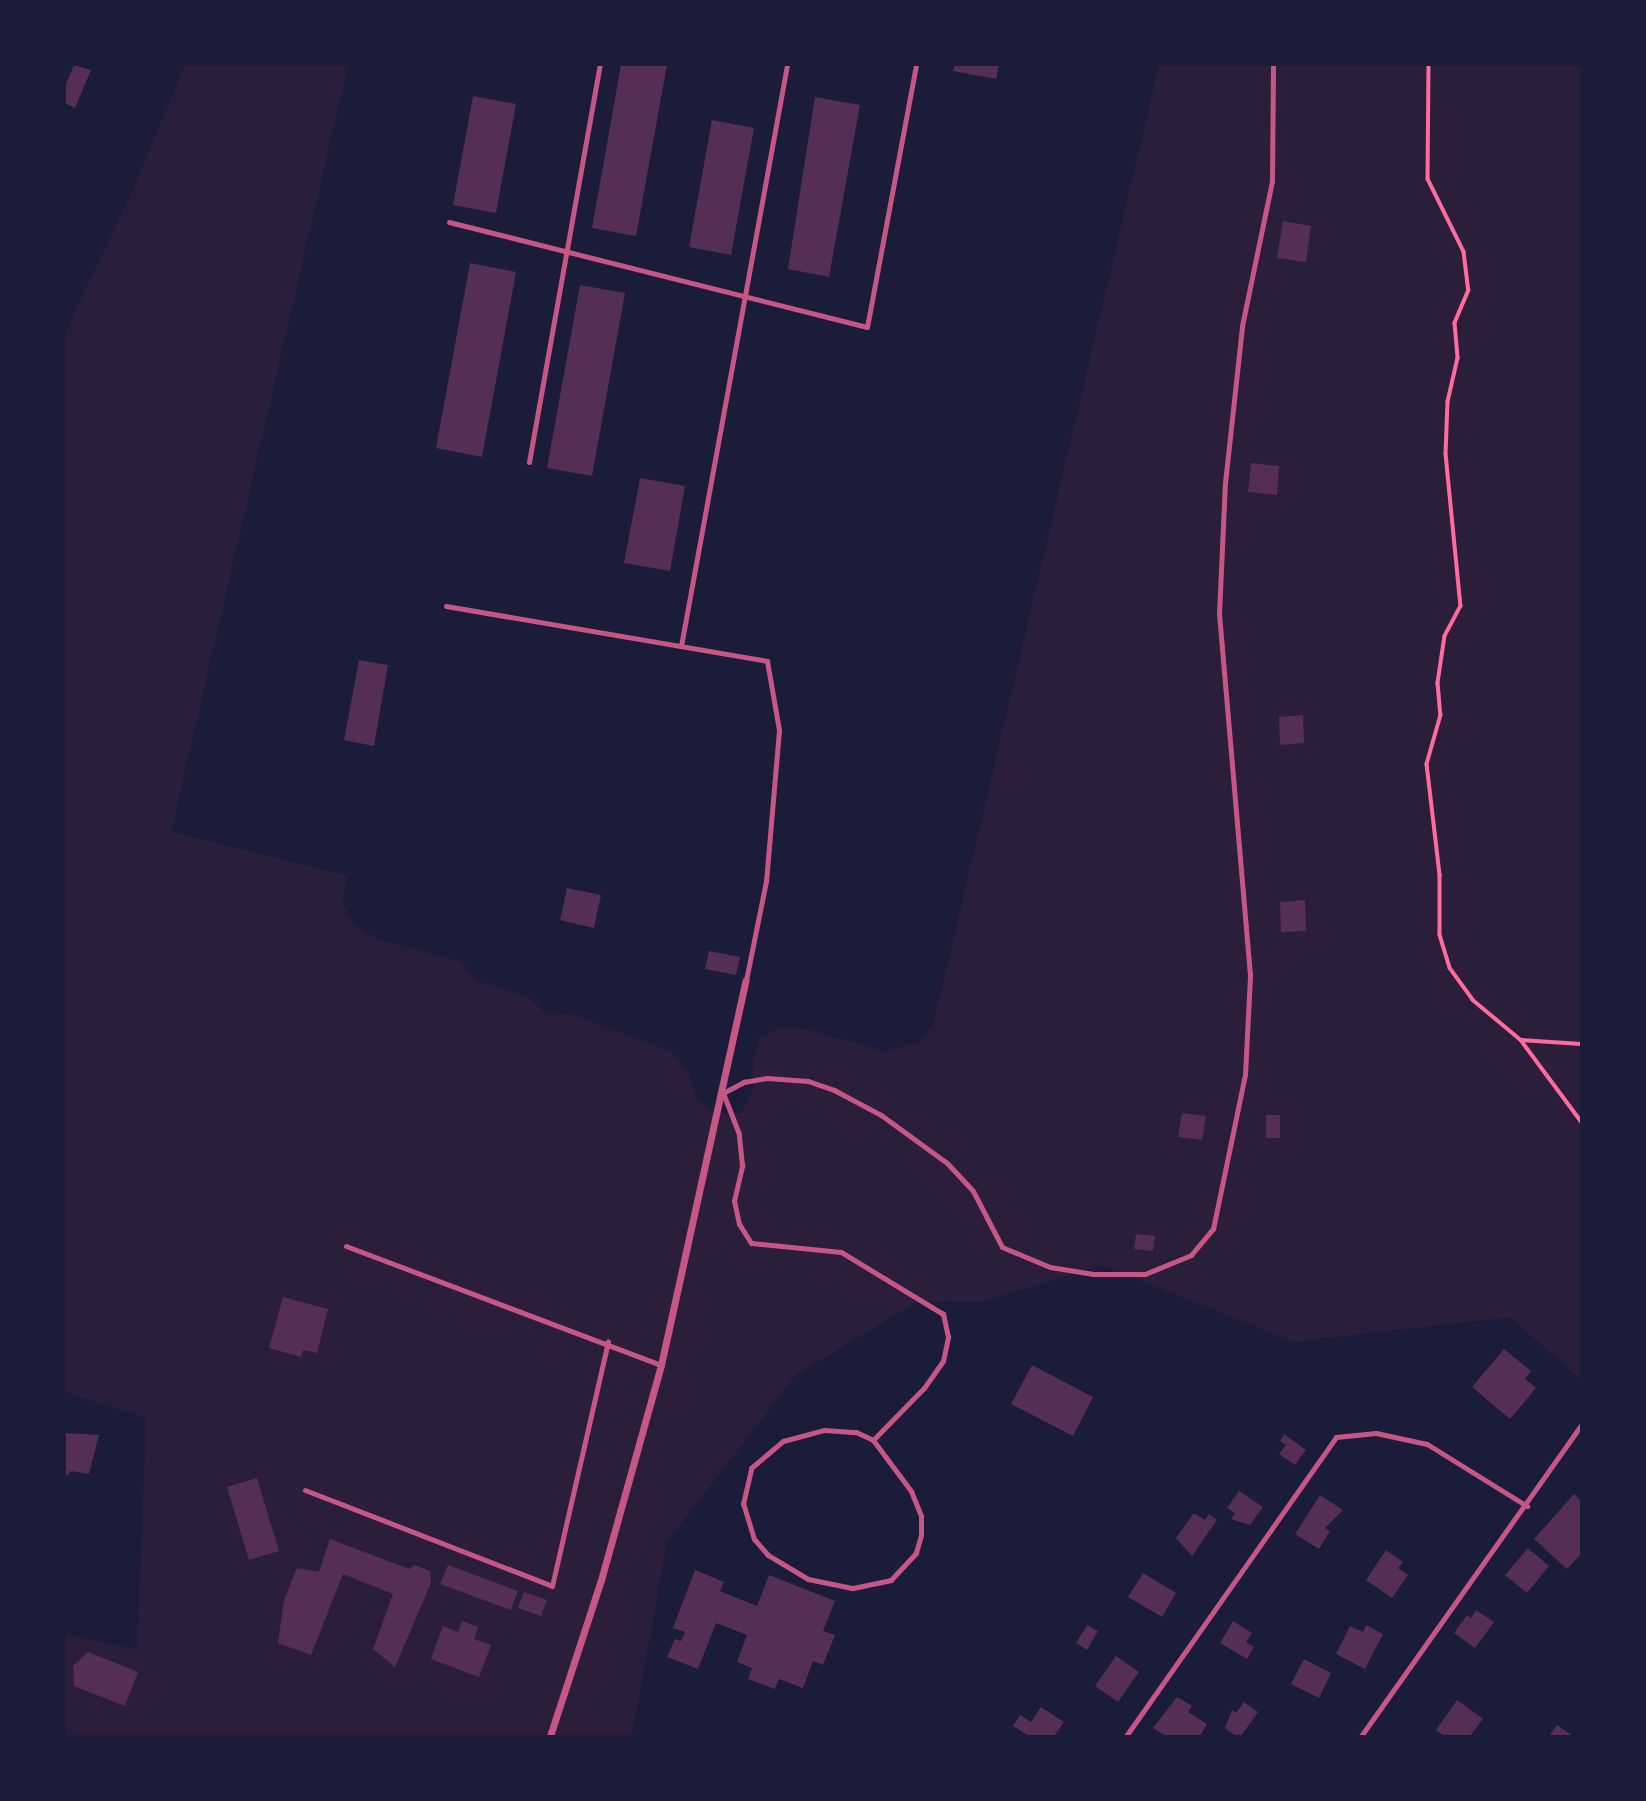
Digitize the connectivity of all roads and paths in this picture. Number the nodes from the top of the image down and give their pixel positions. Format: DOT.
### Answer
graph roads {
  1 [pos="600,65"];
  2 [pos="786,65"];
  3 [pos="916,65"];
  4 [pos="1273,65"];
  5 [pos="1429,65"];
  6 [pos="449,222"];
  7 [pos="566,253"];
  8 [pos="745,294"];
  9 [pos="528,462"];
  10 [pos="446,606"];
  11 [pos="681,646"];
  12 [pos="746,979"];
  13 [pos="1521,1040"];
  14 [pos="1581,1044"];
  15 [pos="723,1093"];
  16 [pos="1581,1121"];
  17 [pos="346,1246"];
  18 [pos="608,1341"];
  19 [pos="662,1365"];
  20 [pos="1581,1425"];
  21 [pos="873,1440"];
  22 [pos="305,1490"];
  23 [pos="1527,1506"];
  24 [pos="550,1736"];
  25 [pos="1126,1736"];
  26 [pos="1361,1736"];
  1 -- 7 [label="lane"];
  2 -- 8 [label="lane"];
  3 -- 8 [label="lane"];
  4 -- 15 [label="lane"];
  5 -- 13 [label="path"];
  6 -- 7 [label="lane"];
  7 -- 8 [label="lane"];
  7 -- 9 [label="lane"];
  8 -- 11 [label="lane"];
  10 -- 11 [label="lane"];
  11 -- 12 [label="lane"];
  12 -- 15 [label="street"];
  13 -- 14 [label="path"];
  13 -- 16 [label="path"];
  15 -- 19 [label="street"];
  15 -- 21 [label="lane"];
  17 -- 18 [label="lane"];
  18 -- 19 [label="lane"];
  18 -- 22 [label="lane"];
  19 -- 24 [label="street"];
  20 -- 23 [label="lane"];
  21 -- 21 [label="lane"];
  23 -- 25 [label="lane"];
  23 -- 26 [label="lane"];
}
